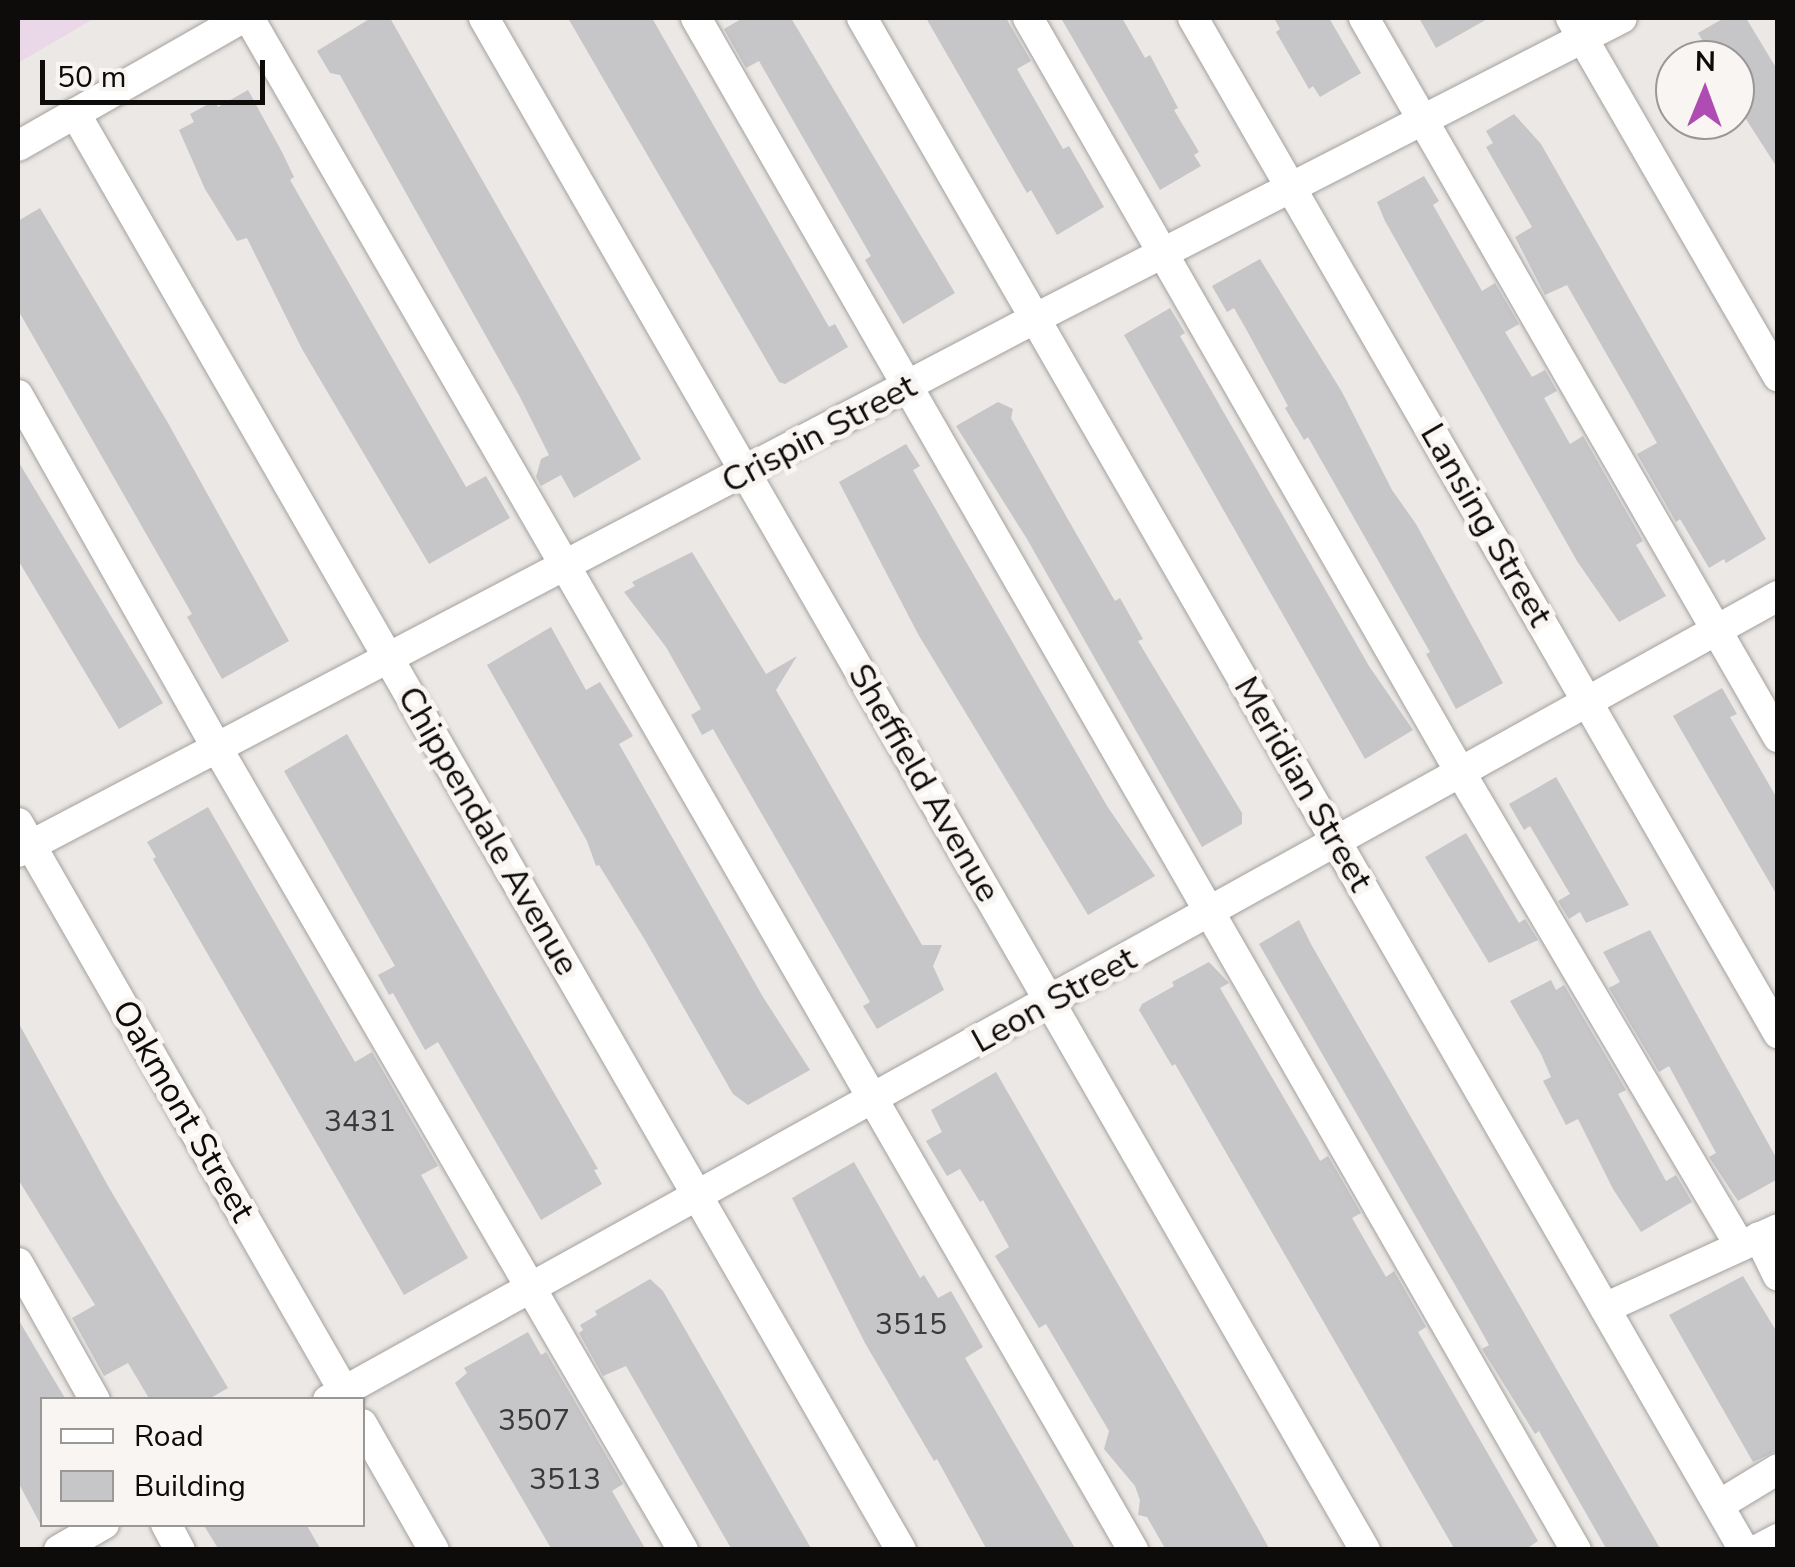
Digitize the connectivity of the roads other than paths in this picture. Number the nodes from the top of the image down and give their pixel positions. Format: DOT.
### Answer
graph roads {
  1 [pos="242,18"];
  2 [pos="249,18"];
  3 [pos="484,18"];
  4 [pos="696,18"];
  5 [pos="862,18"];
  6 [pos="1028,18"];
  7 [pos="1193,18"];
  8 [pos="1364,18"];
  9 [pos="1622,18"];
  10 [pos="1577,28"];
  11 [pos="75,114"];
  12 [pos="1424,120"];
  13 [pos="18,146"];
  14 [pos="1291,189"];
  15 [pos="1166,253"];
  16 [pos="1036,318"];
  17 [pos="1778,376"];
  18 [pos="910,386"];
  19 [pos="18,395"];
  20 [pos="745,472"];
  21 [pos="566,565"];
  22 [pos="1778,596"];
  23 [pos="1716,630"];
  24 [pos="388,657"];
  25 [pos="1589,702"];
  26 [pos="1778,737"];
  27 [pos="216,746"];
  28 [pos="1459,770"];
  29 [pos="22,840"];
  30 [pos="1337,842"];
  31 [pos="1212,913"];
  32 [pos="1050,1002"];
  33 [pos="1778,1033"];
  34 [pos="872,1102"];
  35 [pos="698,1196"];
  36 [pos="1759,1237"];
  37 [pos="18,1263"];
  38 [pos="1778,1276"];
  39 [pos="530,1291"];
  40 [pos="1605,1308"];
  41 [pos="93,1397"];
  42 [pos="340,1397"];
  43 [pos="365,1429"];
  44 [pos="1778,1469"];
  45 [pos="1718,1505"];
  46 [pos="99,1527"];
  47 [pos="168,1527"];
  48 [pos="1778,1539"];
  49 [pos="59,1550"];
  50 [pos="180,1550"];
  51 [pos="434,1550"];
  52 [pos="683,1550"];
  53 [pos="900,1550"];
  54 [pos="1132,1550"];
  55 [pos="1365,1550"];
  56 [pos="1576,1550"];
  57 [pos="1744,1550"];
  58 [pos="1758,1550"];
  1 -- 11 [label="street"];
  2 -- 21 [label="street"];
  3 -- 20 [label="street, Sheffield Avenue"];
  4 -- 18 [label="street"];
  5 -- 16 [label="street, Meridian Street"];
  6 -- 15 [label="street"];
  7 -- 14 [label="street, Lansing Street"];
  8 -- 12 [label="street"];
  9 -- 10 [label="street, Crispin Street"];
  10 -- 12 [label="street, Crispin Street"];
  10 -- 17 [label="street"];
  11 -- 13 [label="street"];
  11 -- 24 [label="street, Chippendale Avenue"];
  12 -- 14 [label="street, Crispin Street"];
  12 -- 23 [label="street"];
  14 -- 15 [label="street, Crispin Street"];
  14 -- 25 [label="street, Lansing Street"];
  15 -- 16 [label="street, Crispin Street"];
  15 -- 28 [label="street"];
  16 -- 18 [label="street, Crispin Street"];
  16 -- 30 [label="street, Meridian Street"];
  18 -- 20 [label="street, Crispin Street"];
  18 -- 31 [label="street"];
  19 -- 27 [label="street"];
  20 -- 21 [label="street, Crispin Street"];
  20 -- 32 [label="street, Sheffield Avenue"];
  21 -- 24 [label="street, Crispin Street"];
  21 -- 34 [label="street"];
  22 -- 23 [label="street, Leon Street"];
  23 -- 25 [label="street, Leon Street"];
  23 -- 26 [label="street"];
  24 -- 27 [label="street, Crispin Street"];
  24 -- 35 [label="street, Chippendale Avenue"];
  25 -- 28 [label="street, Leon Street"];
  25 -- 33 [label="street, Lansing Street"];
  27 -- 29 [label="street, Crispin Street"];
  27 -- 39 [label="street"];
  28 -- 30 [label="street, Leon Street"];
  28 -- 36 [label="street"];
  29 -- 42 [label="street, Oakmont Street"];
  30 -- 31 [label="street, Leon Street"];
  30 -- 40 [label="street, Meridian Street"];
  31 -- 32 [label="street, Leon Street"];
  31 -- 56 [label="street"];
  32 -- 34 [label="street, Leon Street"];
  32 -- 55 [label="street, Sheffield Avenue"];
  34 -- 35 [label="street, Leon Street"];
  34 -- 54 [label="street"];
  35 -- 39 [label="street, Leon Street"];
  35 -- 53 [label="street, Chippendale Avenue"];
  36 -- 38 [label="street"];
  36 -- 40 [label="street"];
  37 -- 41 [label="street"];
  39 -- 42 [label="street, Leon Street"];
  39 -- 52 [label="street"];
  40 -- 45 [label="street, Meridian Street"];
  43 -- 51 [label="street"];
  44 -- 45 [label="street"];
  45 -- 57 [label="street, Meridian Street"];
  46 -- 49 [label="street"];
  47 -- 50 [label="street"];
  48 -- 58 [label="street"];
}
